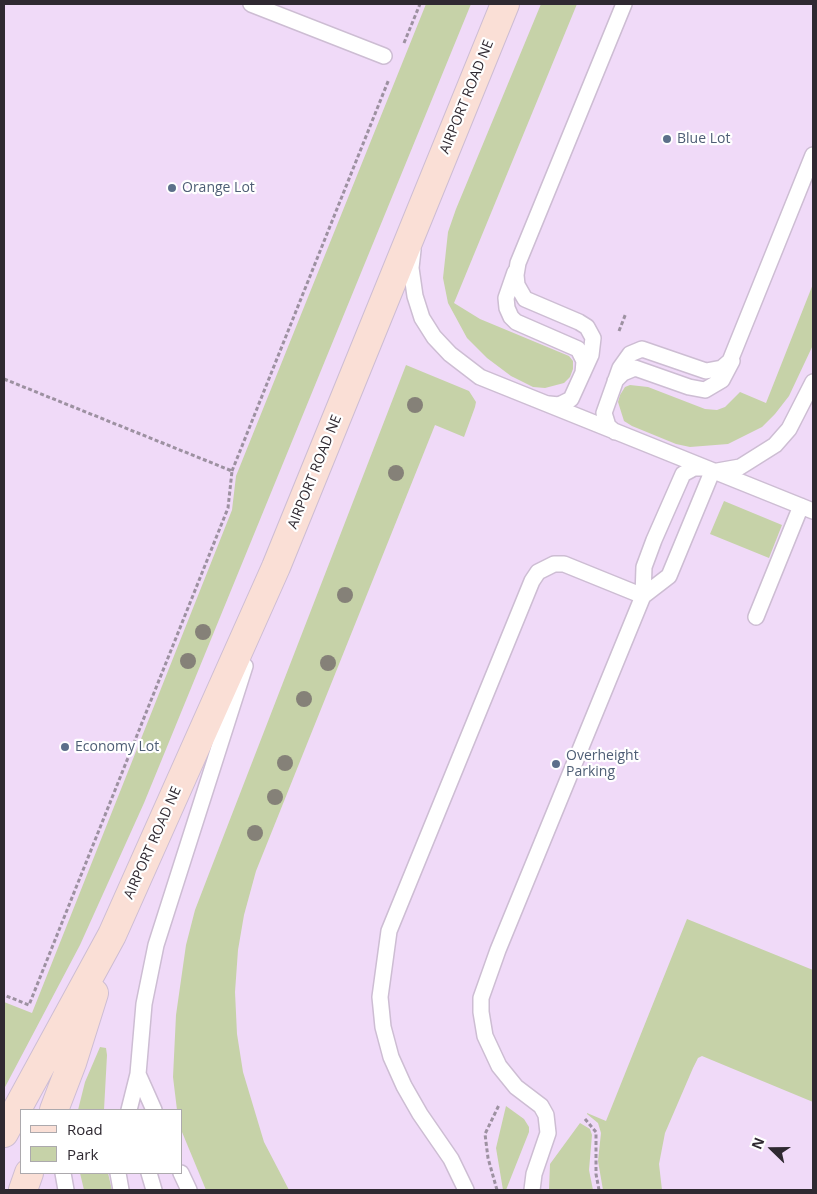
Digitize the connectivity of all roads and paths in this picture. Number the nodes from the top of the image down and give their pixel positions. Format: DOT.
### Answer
graph roads {
  1 [pos="251,4"];
  2 [pos="420,4"];
  3 [pos="505,4"];
  4 [pos="624,4"];
  5 [pos="402,50"];
  6 [pos="384,56"];
  7 [pos="390,77"];
  8 [pos="813,155"];
  9 [pos="420,212"];
  10 [pos="518,263"];
  11 [pos="582,377"];
  12 [pos="4,379"];
  13 [pos="813,382"];
  14 [pos="543,402"];
  15 [pos="624,436"];
  16 [pos="708,470"];
  17 [pos="232,471"];
  18 [pos="807,508"];
  19 [pos="276,567"];
  20 [pos="644,596"];
  21 [pos="756,617"];
  22 [pos="112,935"];
  23 [pos="4,994"];
  24 [pos="72,1063"];
  25 [pos="138,1074"];
  26 [pos="501,1102"];
  27 [pos="54,1109"];
  28 [pos="62,1109"];
  29 [pos="129,1109"];
  30 [pos="141,1109"];
  31 [pos="154,1109"];
  32 [pos="585,1119"];
  33 [pos="4,1133"];
  34 [pos="29,1174"];
  35 [pos="63,1174"];
  36 [pos="118,1174"];
  37 [pos="148,1174"];
  38 [pos="182,1174"];
  39 [pos="22,1190"];
  40 [pos="66,1190"];
  41 [pos="121,1190"];
  42 [pos="154,1190"];
  43 [pos="189,1190"];
  44 [pos="466,1190"];
  45 [pos="497,1190"];
  46 [pos="532,1190"];
  47 [pos="599,1190"];
  1 -- 6 [label="lane"];
  2 -- 5 [label="path"];
  3 -- 9 [label="main road, AIRPORT ROAD NE"];
  4 -- 10 [label="lane"];
  7 -- 17 [label="path"];
  8 -- 15 [label="lane"];
  9 -- 14 [label="lane"];
  9 -- 19 [label="main road, AIRPORT ROAD NE"];
  10 -- 11 [label="lane"];
  10 -- 11 [label="lane"];
  11 -- 14 [label="lane"];
  12 -- 17 [label="path"];
  13 -- 16 [label="lane"];
  14 -- 15 [label="lane"];
  15 -- 16 [label="lane"];
  16 -- 18 [label="lane"];
  16 -- 20 [label="lane"];
  16 -- 20 [label="lane"];
  17 -- 23 [label="path"];
  18 -- 21 [label="lane"];
  19 -- 22 [label="main road, AIRPORT ROAD NE"];
  19 -- 25 [label="lane"];
  20 -- 44 [label="lane"];
  20 -- 46 [label="lane"];
  22 -- 24 [label="main road, AIRPORT ROAD NE"];
  22 -- 33 [label="main road, AIRPORT ROAD NE"];
  24 -- 27 [label="main road, AIRPORT ROAD NE"];
  24 -- 28 [label="lane"];
  25 -- 29 [label="lane"];
  25 -- 30 [label="lane"];
  25 -- 31 [label="lane"];
  26 -- 45 [label="path"];
  32 -- 47 [label="path"];
  34 -- 39 [label="main road"];
  35 -- 40 [label="lane"];
  36 -- 41 [label="lane"];
  37 -- 42 [label="lane"];
  38 -- 43 [label="lane"];
}
